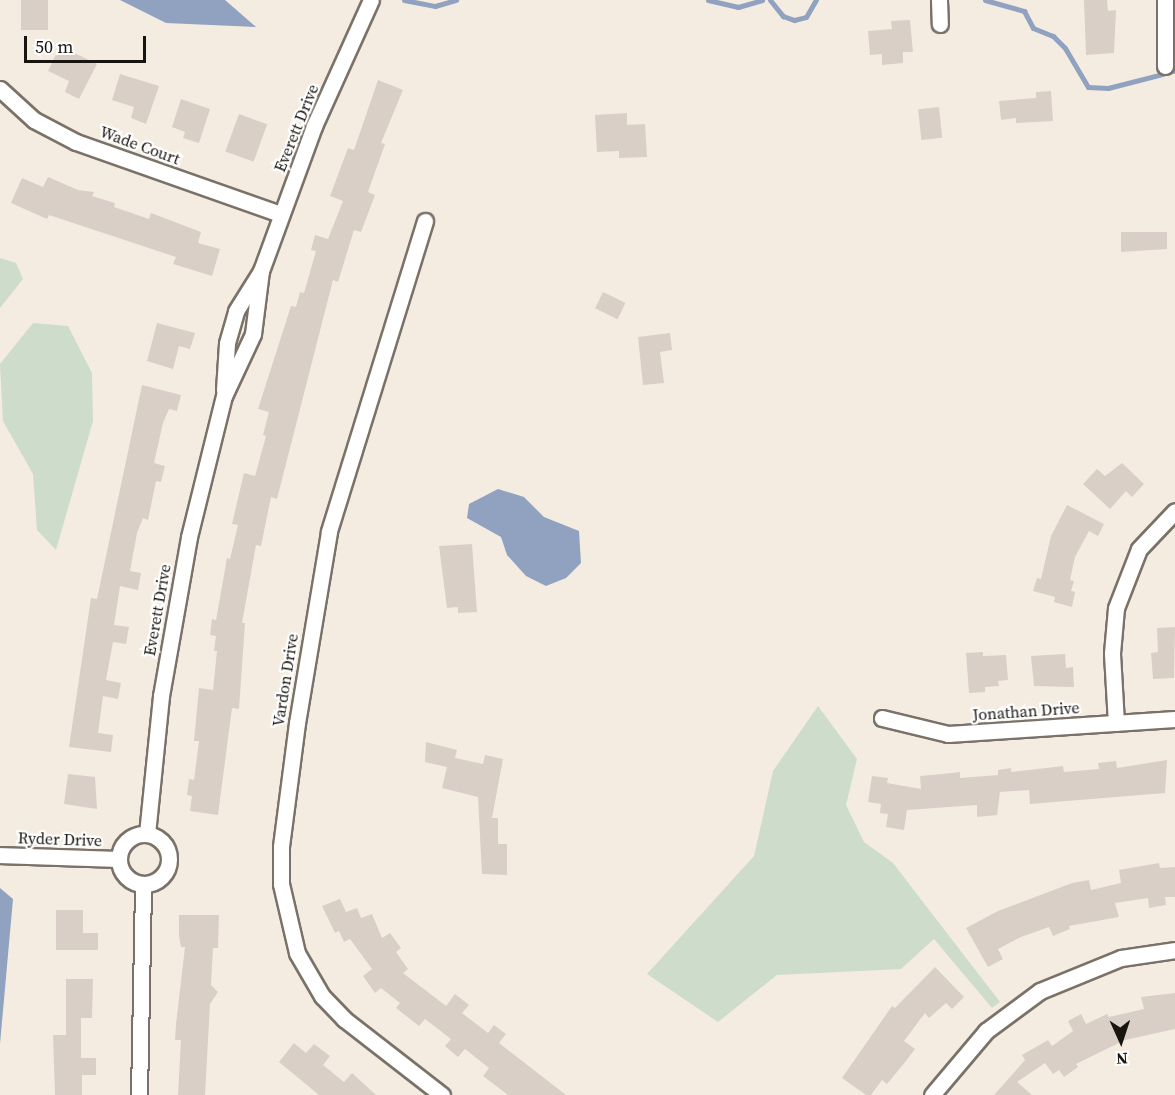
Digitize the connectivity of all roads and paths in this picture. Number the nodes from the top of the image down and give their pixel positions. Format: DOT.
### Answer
graph roads {
  1 [pos="371,0"];
  2 [pos="939,0"];
  3 [pos="1165,0"];
  4 [pos="940,24"];
  5 [pos="1165,66"];
  6 [pos="0,89"];
  7 [pos="281,214"];
  8 [pos="425,221"];
  9 [pos="261,271"];
  10 [pos="224,396"];
  11 [pos="1175,511"];
  12 [pos="882,718"];
  13 [pos="1175,719"];
  14 [pos="1116,723"];
  15 [pos="147,834"];
  16 [pos="0,855"];
  17 [pos="119,859"];
  18 [pos="143,884"];
  19 [pos="1175,950"];
  20 [pos="139,1095"];
  21 [pos="442,1095"];
  22 [pos="932,1095"];
  1 -- 7 [label="street, Everett Drive"];
  2 -- 4 [label="street"];
  3 -- 5 [label="street"];
  6 -- 7 [label="street, Wade Court"];
  7 -- 9 [label="street, Everett Drive"];
  8 -- 21 [label="street, Vardon Drive"];
  9 -- 10 [label="street, Everett Drive"];
  9 -- 10 [label="street, Everett Drive"];
  10 -- 15 [label="street, Everett Drive"];
  11 -- 14 [label="street"];
  12 -- 14 [label="street, Jonathan Drive"];
  13 -- 14 [label="street, Jonathan Drive"];
  15 -- 17 [label="street"];
  15 -- 18 [label="street"];
  16 -- 17 [label="street, Ryder Drive"];
  17 -- 18 [label="street"];
  18 -- 20 [label="street"];
  19 -- 22 [label="street"];
}
